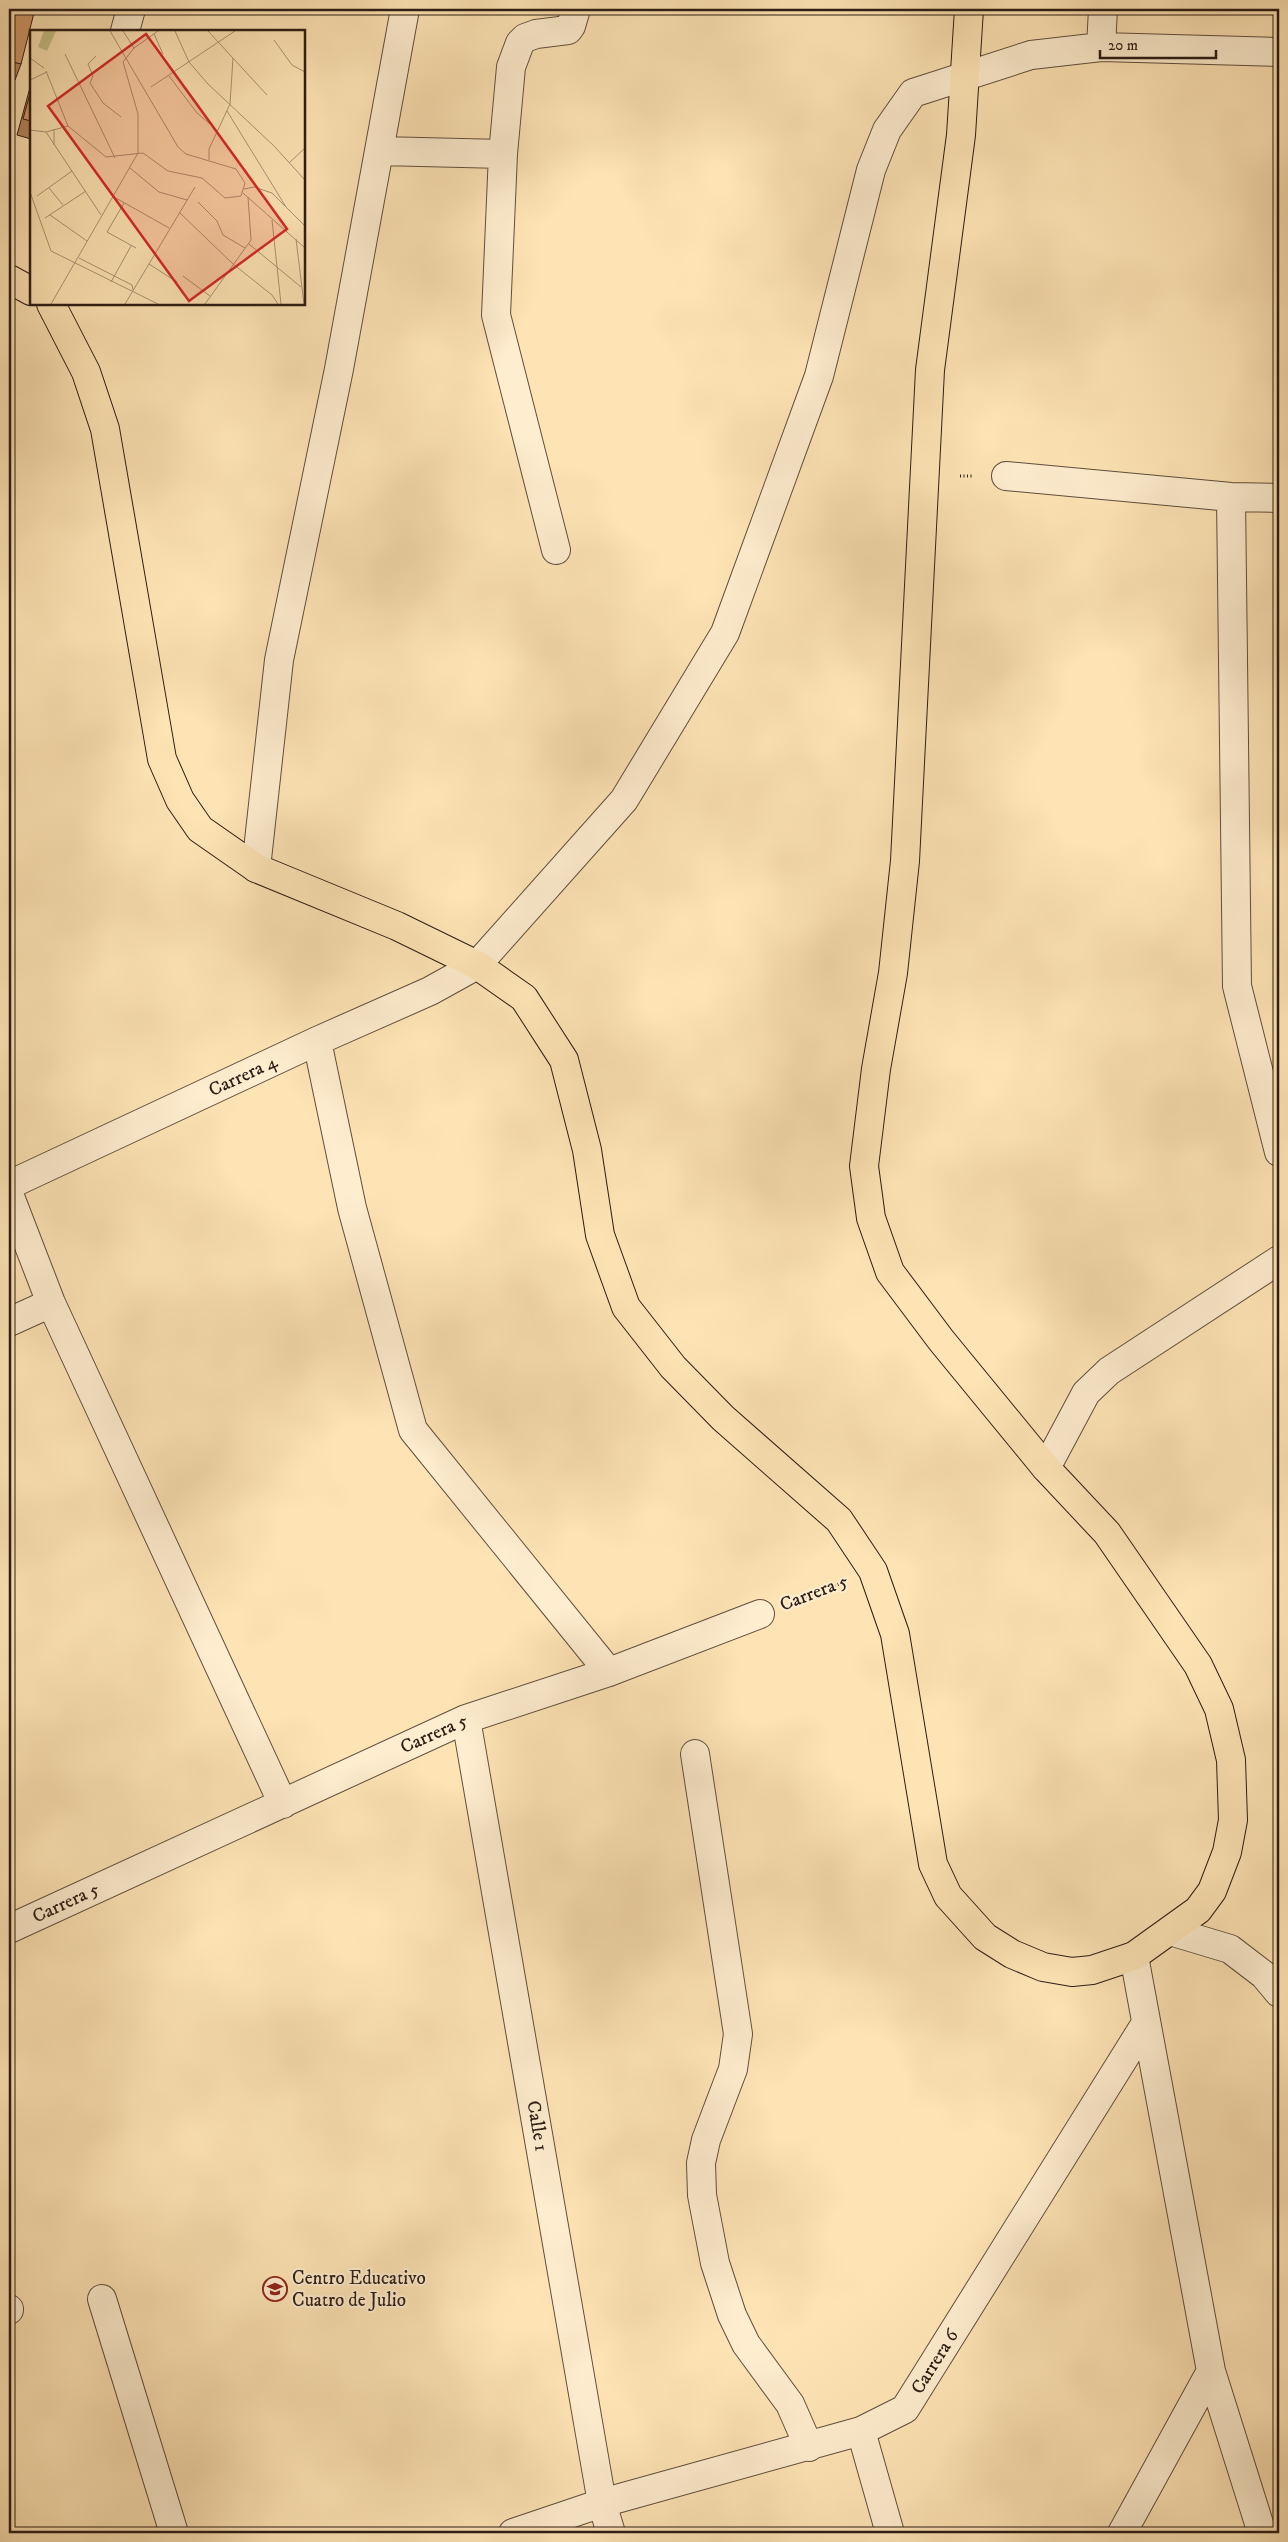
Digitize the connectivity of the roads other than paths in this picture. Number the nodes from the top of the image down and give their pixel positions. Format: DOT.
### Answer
graph roads {
  1 [pos="131,9"];
  2 [pos="406,9"];
  3 [pos="576,9"];
  4 [pos="969,9"];
  5 [pos="1103,9"];
  6 [pos="125,30"];
  7 [pos="1100,47"];
  8 [pos="1279,52"];
  9 [pos="966,75"];
  10 [pos="380,151"];
  11 [pos="503,154"];
  12 [pos="9,279"];
  13 [pos="30,290"];
  14 [pos="52,305"];
  15 [pos="1006,476"];
  16 [pos="1231,497"];
  17 [pos="1279,498"];
  18 [pos="556,550"];
  19 [pos="256,868"];
  20 [pos="477,965"];
  21 [pos="317,1041"];
  22 [pos="1279,1152"];
  23 [pos="9,1185"];
  24 [pos="9,1194"];
  25 [pos="1279,1260"];
  26 [pos="51,1303"];
  27 [pos="9,1322"];
  28 [pos="1046,1468"];
  29 [pos="760,1614"];
  30 [pos="609,1672"];
  31 [pos="466,1719"];
  32 [pos="695,1754"];
  33 [pos="283,1804"];
  34 [pos="9,1929"];
  35 [pos="1170,1931"];
  36 [pos="1134,1956"];
  37 [pos="1279,1993"];
  38 [pos="1146,2023"];
  39 [pos="102,2299"];
  40 [pos="1211,2371"];
  41 [pos="861,2431"];
  42 [pos="809,2446"];
  43 [pos="602,2503"];
  44 [pos="174,2533"];
  45 [pos="512,2533"];
  46 [pos="611,2533"];
  47 [pos="890,2533"];
  48 [pos="1122,2533"];
  49 [pos="1262,2533"];
  1 -- 6 [label="street"];
  2 -- 10 [label="street"];
  3 -- 11 [label="street"];
  4 -- 9 [label="main road"];
  5 -- 7 [label="street"];
  7 -- 8 [label="street, Carrera 4"];
  7 -- 9 [label="street, Carrera 4"];
  9 -- 20 [label="street, Carrera 4"];
  9 -- 28 [label="main road"];
  10 -- 11 [label="street"];
  10 -- 19 [label="street"];
  11 -- 18 [label="street"];
  12 -- 13 [label="main road"];
  14 -- 19 [label="main road"];
  15 -- 16 [label="street"];
  16 -- 17 [label="street"];
  16 -- 22 [label="street"];
  19 -- 20 [label="main road"];
  20 -- 21 [label="street, Carrera 4"];
  20 -- 36 [label="main road"];
  21 -- 23 [label="street, Carrera 4"];
  21 -- 30 [label="street"];
  24 -- 26 [label="street"];
  25 -- 28 [label="street"];
  26 -- 27 [label="street"];
  26 -- 33 [label="street"];
  28 -- 35 [label="main road"];
  29 -- 30 [label="street, Carrera 5"];
  30 -- 31 [label="street, Carrera 5"];
  31 -- 33 [label="street, Carrera 5"];
  31 -- 43 [label="street, Calle 1"];
  32 -- 42 [label="street"];
  33 -- 34 [label="street, Carrera 5"];
  35 -- 36 [label="main road"];
  35 -- 37 [label="street"];
  36 -- 38 [label="street"];
  38 -- 40 [label="street"];
  38 -- 41 [label="street, Carrera 6"];
  39 -- 44 [label="street"];
  40 -- 48 [label="street"];
  40 -- 49 [label="street"];
  41 -- 42 [label="street, Carrera 6"];
  41 -- 47 [label="street"];
  42 -- 43 [label="street, Carrera 6"];
  43 -- 45 [label="street, Carrera 6"];
  43 -- 46 [label="street, Calle 1"];
}
